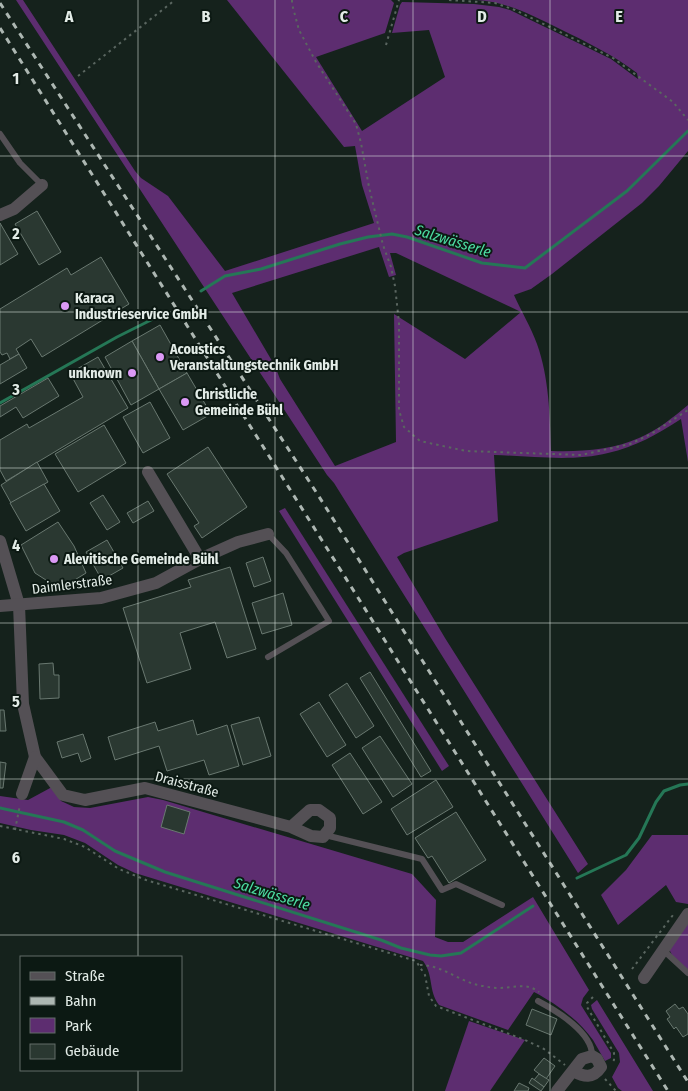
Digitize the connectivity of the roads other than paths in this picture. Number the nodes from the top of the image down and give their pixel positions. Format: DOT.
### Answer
graph roads {
  1 [pos="0,134"];
  2 [pos="42,185"];
  3 [pos="0,216"];
  4 [pos="148,472"];
  5 [pos="268,534"];
  6 [pos="0,541"];
  7 [pos="200,559"];
  8 [pos="20,605"];
  9 [pos="0,606"];
  10 [pos="268,657"];
  11 [pos="35,757"];
  12 [pos="22,794"];
  13 [pos="290,828"];
  14 [pos="325,835"];
  15 [pos="502,905"];
  16 [pos="688,914"];
  17 [pos="663,950"];
  18 [pos="688,973"];
  19 [pos="644,978"];
  20 [pos="538,1001"];
  21 [pos="592,1056"];
  22 [pos="573,1071"];
  23 [pos="557,1091"];
  1 -- 2 [label="lane"];
  2 -- 3 [label="street"];
  4 -- 7 [label="street"];
  5 -- 7 [label="street, Daimlerstraße"];
  5 -- 10 [label="lane"];
  6 -- 8 [label="street, Draisstraße"];
  7 -- 8 [label="street, Daimlerstraße"];
  8 -- 9 [label="street, Daimlerstraße"];
  8 -- 11 [label="street, Draisstraße"];
  11 -- 12 [label="street"];
  11 -- 13 [label="street, Draisstraße"];
  13 -- 14 [label="street, Draisstraße"];
  13 -- 14 [label="street"];
  14 -- 15 [label="lane"];
  16 -- 17 [label="street"];
  17 -- 18 [label="lane"];
  17 -- 19 [label="street"];
  20 -- 21 [label="lane"];
  21 -- 22 [label="street"];
  21 -- 22 [label="street"];
  22 -- 23 [label="street"];
}
